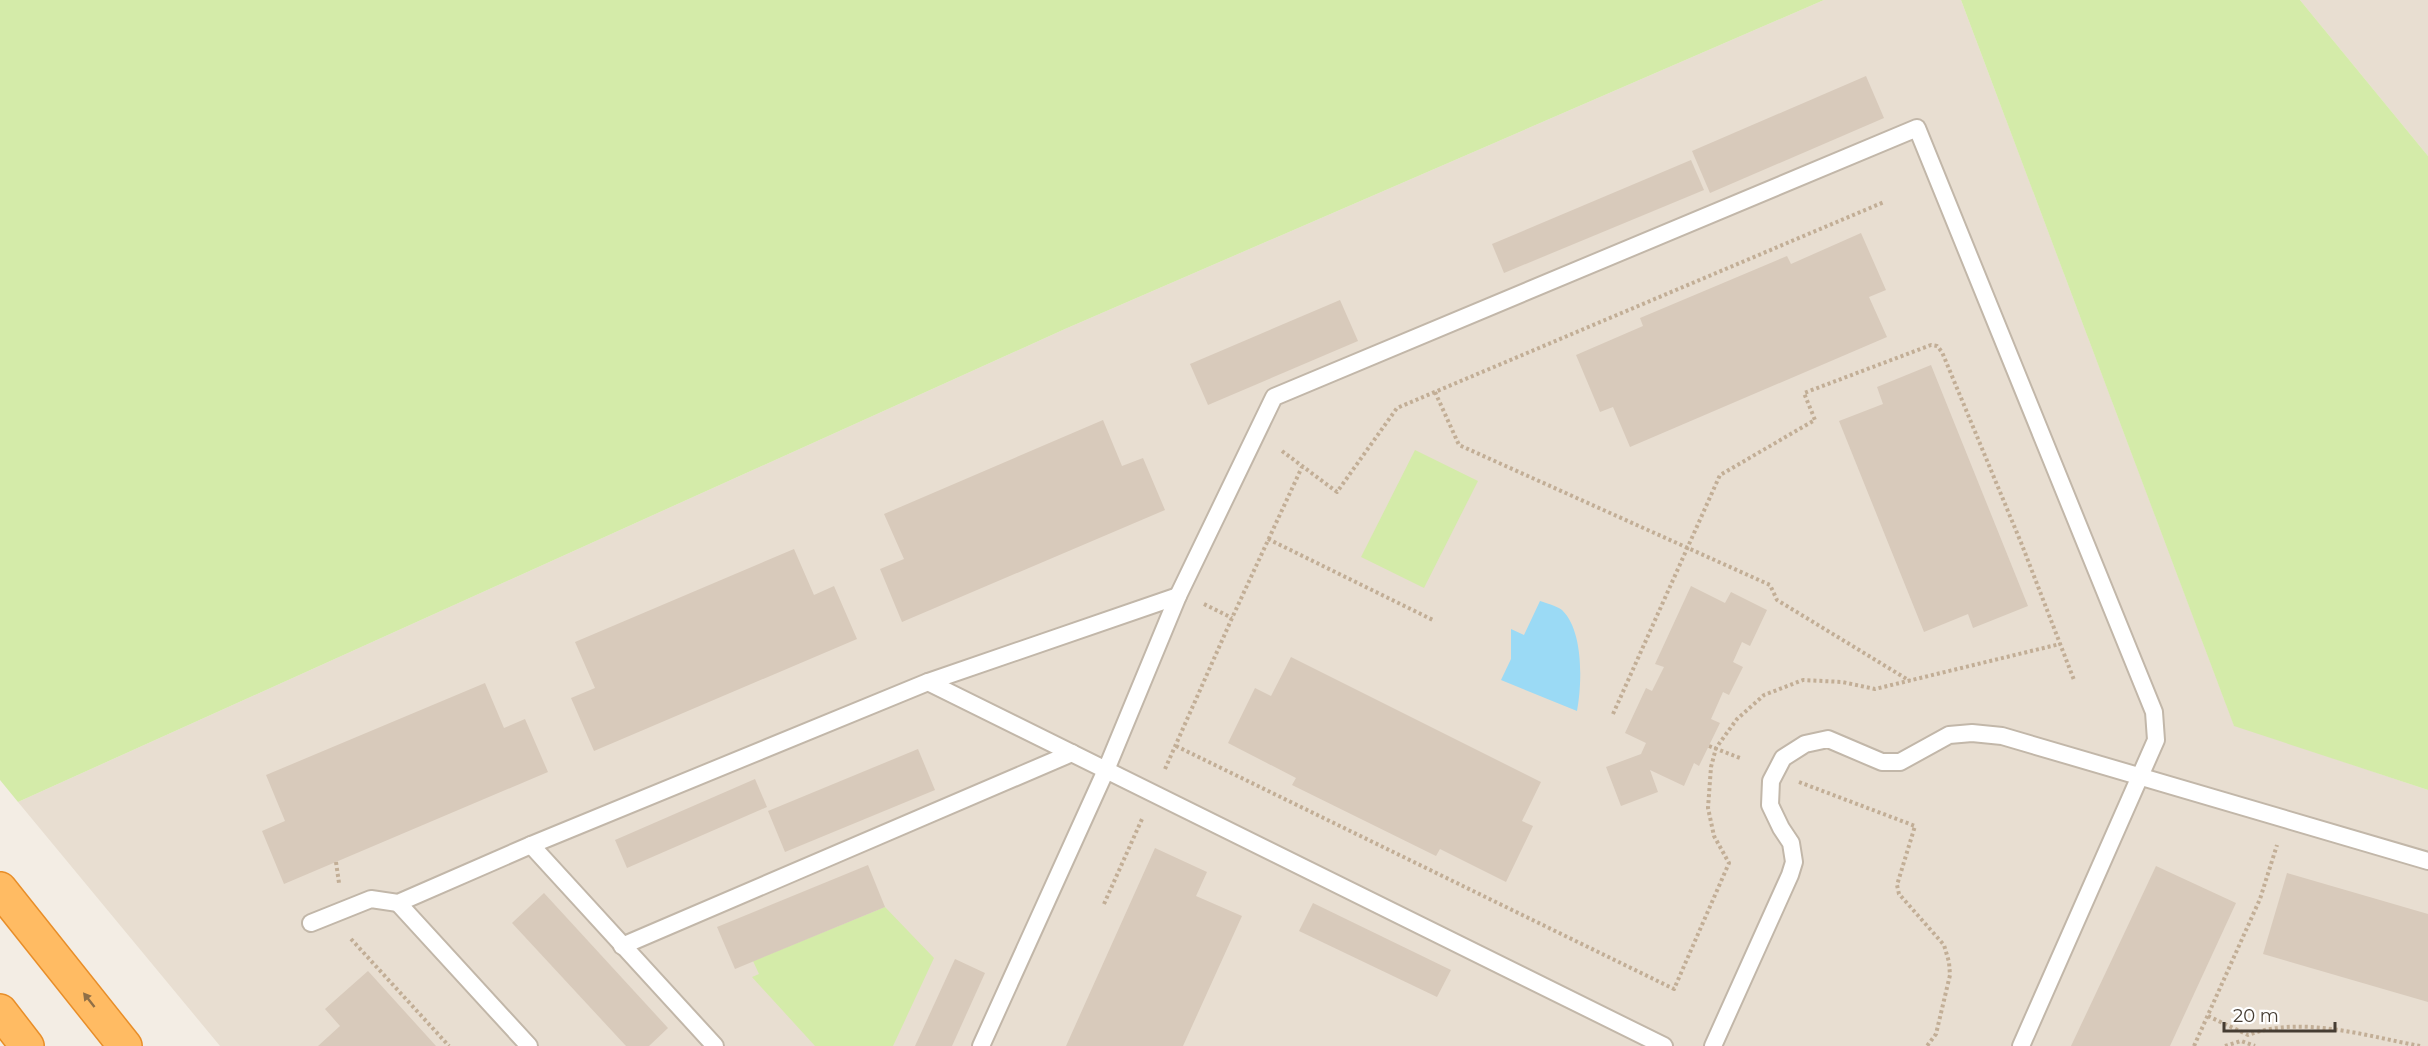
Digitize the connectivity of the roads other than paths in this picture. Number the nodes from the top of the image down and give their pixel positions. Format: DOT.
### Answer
graph roads {
  1 [pos="1178,596"];
  2 [pos="928,682"];
  3 [pos="1072,753"];
  4 [pos="1106,770"];
  5 [pos="2140,776"];
  6 [pos="531,845"];
  7 [pos="2428,861"];
  8 [pos="0,889"];
  9 [pos="398,903"];
  10 [pos="311,923"];
  11 [pos="622,945"];
  12 [pos="0,1011"];
  13 [pos="27,1046"];
  14 [pos="126,1046"];
  15 [pos="530,1046"];
  16 [pos="715,1046"];
  17 [pos="981,1046"];
  18 [pos="1664,1046"];
  19 [pos="1713,1046"];
  20 [pos="2021,1046"];
  1 -- 2 [label="lane"];
  1 -- 4 [label="lane"];
  1 -- 5 [label="lane"];
  2 -- 3 [label="lane"];
  2 -- 6 [label="lane"];
  3 -- 4 [label="lane"];
  3 -- 11 [label="lane"];
  4 -- 17 [label="lane"];
  4 -- 18 [label="lane"];
  5 -- 7 [label="lane"];
  5 -- 19 [label="lane"];
  5 -- 20 [label="lane"];
  6 -- 9 [label="lane"];
  6 -- 11 [label="lane"];
  14 -- 8 [label="highway, one-way"];
  9 -- 10 [label="lane"];
  9 -- 15 [label="lane"];
  11 -- 16 [label="lane"];
  12 -- 13 [label="highway"];
}
